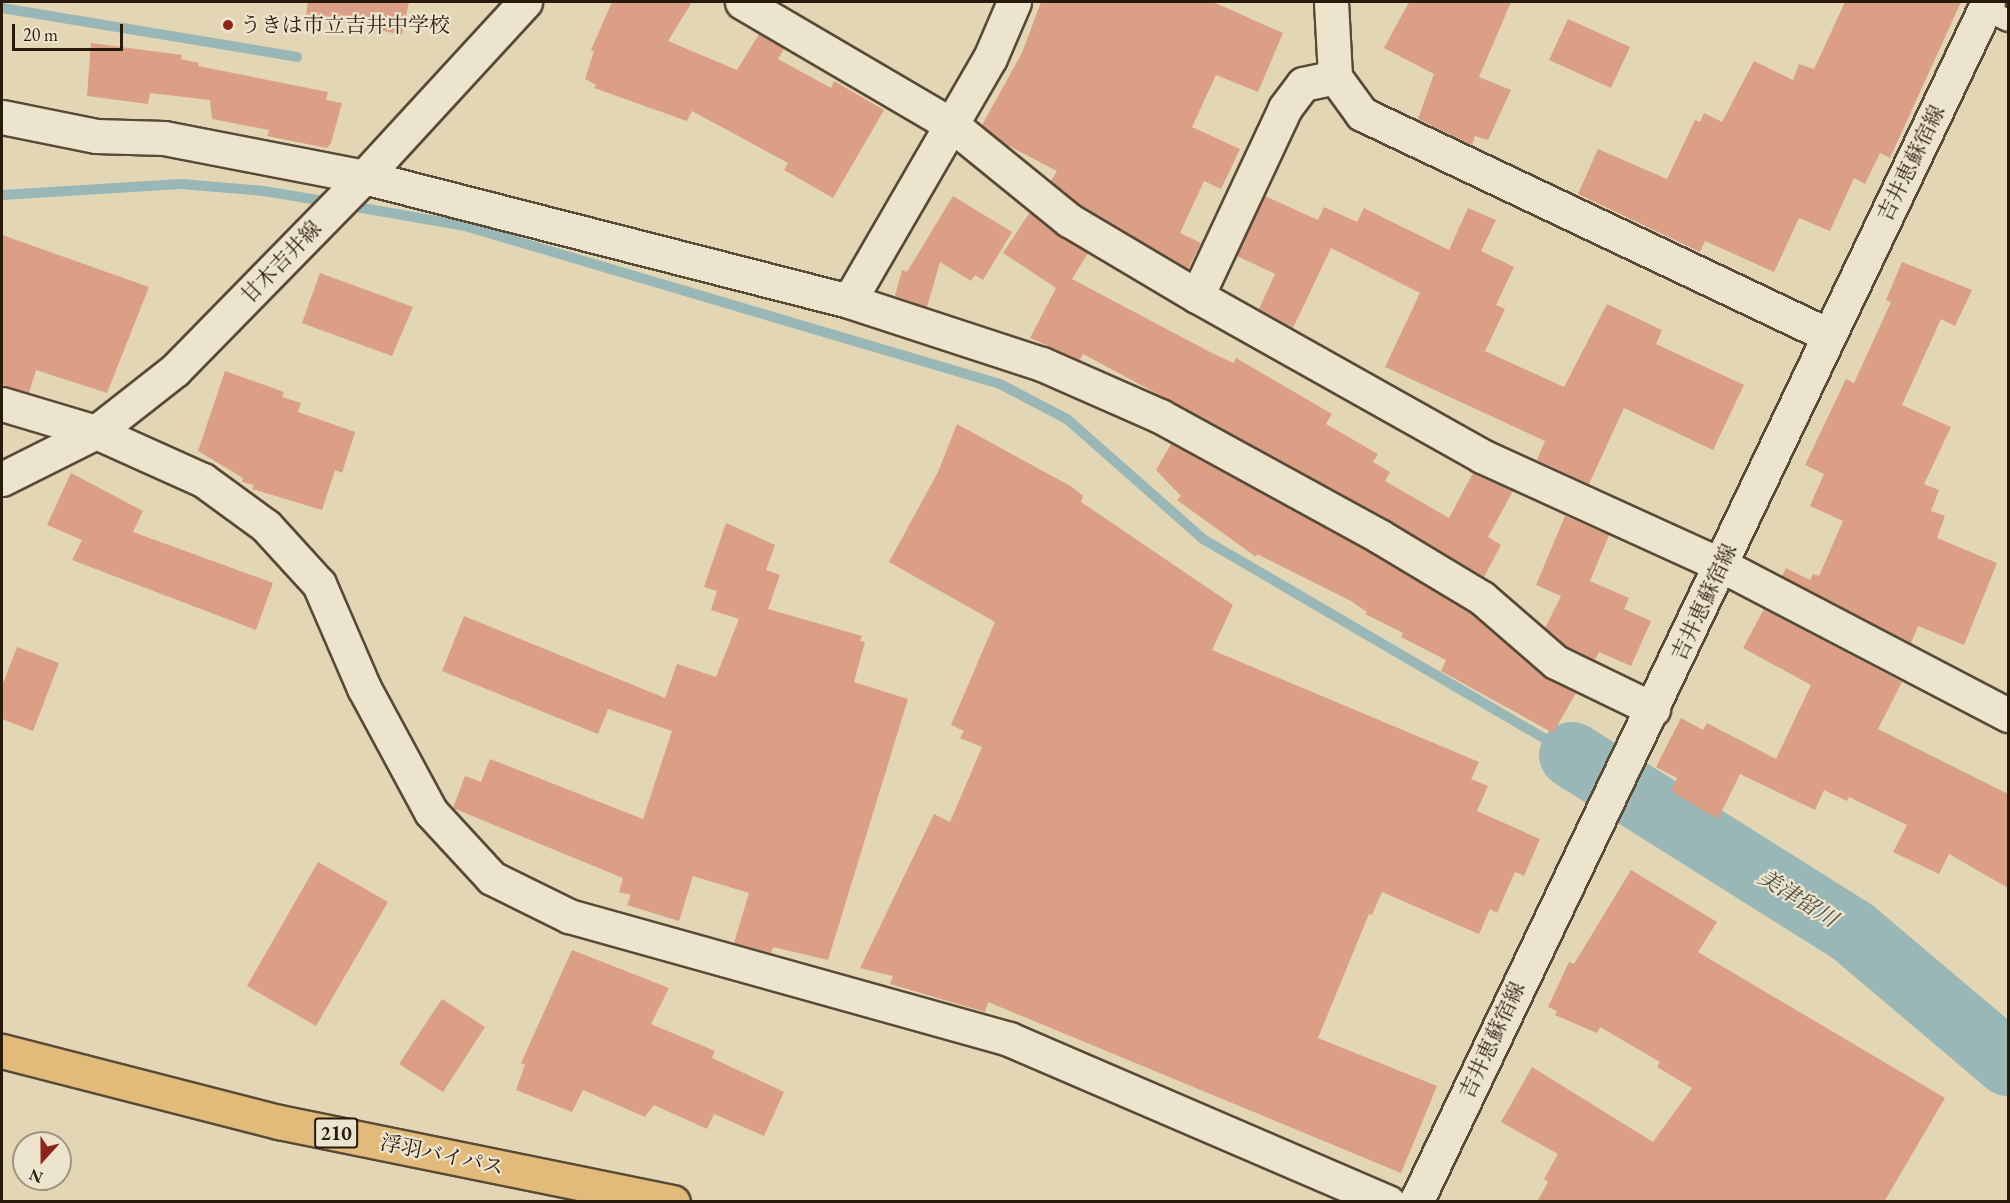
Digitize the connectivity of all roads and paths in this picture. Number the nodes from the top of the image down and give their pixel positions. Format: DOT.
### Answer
graph roads {
  1 [pos="525,2"];
  2 [pos="742,2"];
  3 [pos="1014,2"];
  4 [pos="1331,2"];
  5 [pos="1994,10"];
  6 [pos="1335,77"];
  7 [pos="2,117"];
  8 [pos="952,125"];
  9 [pos="360,180"];
  10 [pos="1197,296"];
  11 [pos="849,301"];
  12 [pos="1828,335"];
  13 [pos="2,404"];
  14 [pos="96,432"];
  15 [pos="2,479"];
  16 [pos="1722,565"];
  17 [pos="1653,709"];
  18 [pos="2008,715"];
  19 [pos="2,1051"];
  20 [pos="580,1193"];
  21 [pos="673,1202"];
  22 [pos="1388,1202"];
  23 [pos="1416,1202"];
  1 -- 9 [label="street, 甘木吉井線"];
  2 -- 8 [label="street"];
  3 -- 8 [label="street"];
  4 -- 6 [label="street"];
  5 -- 12 [label="street, 吉井恵蘇宿線"];
  6 -- 10 [label="street"];
  6 -- 12 [label="street"];
  7 -- 9 [label="street"];
  8 -- 10 [label="street"];
  8 -- 11 [label="street"];
  9 -- 11 [label="street"];
  9 -- 14 [label="street, 甘木吉井線"];
  10 -- 16 [label="street"];
  11 -- 17 [label="street"];
  12 -- 16 [label="street, 吉井恵蘇宿線"];
  13 -- 14 [label="street"];
  14 -- 15 [label="street, 甘木吉井線"];
  14 -- 22 [label="street"];
  16 -- 17 [label="street, 吉井恵蘇宿線"];
  16 -- 18 [label="street"];
  17 -- 23 [label="street, 吉井恵蘇宿線"];
  19 -- 20 [label="highway, 浮羽バイパス / 210"];
  20 -- 21 [label="highway, 浮羽バイパス / 210"];
}
